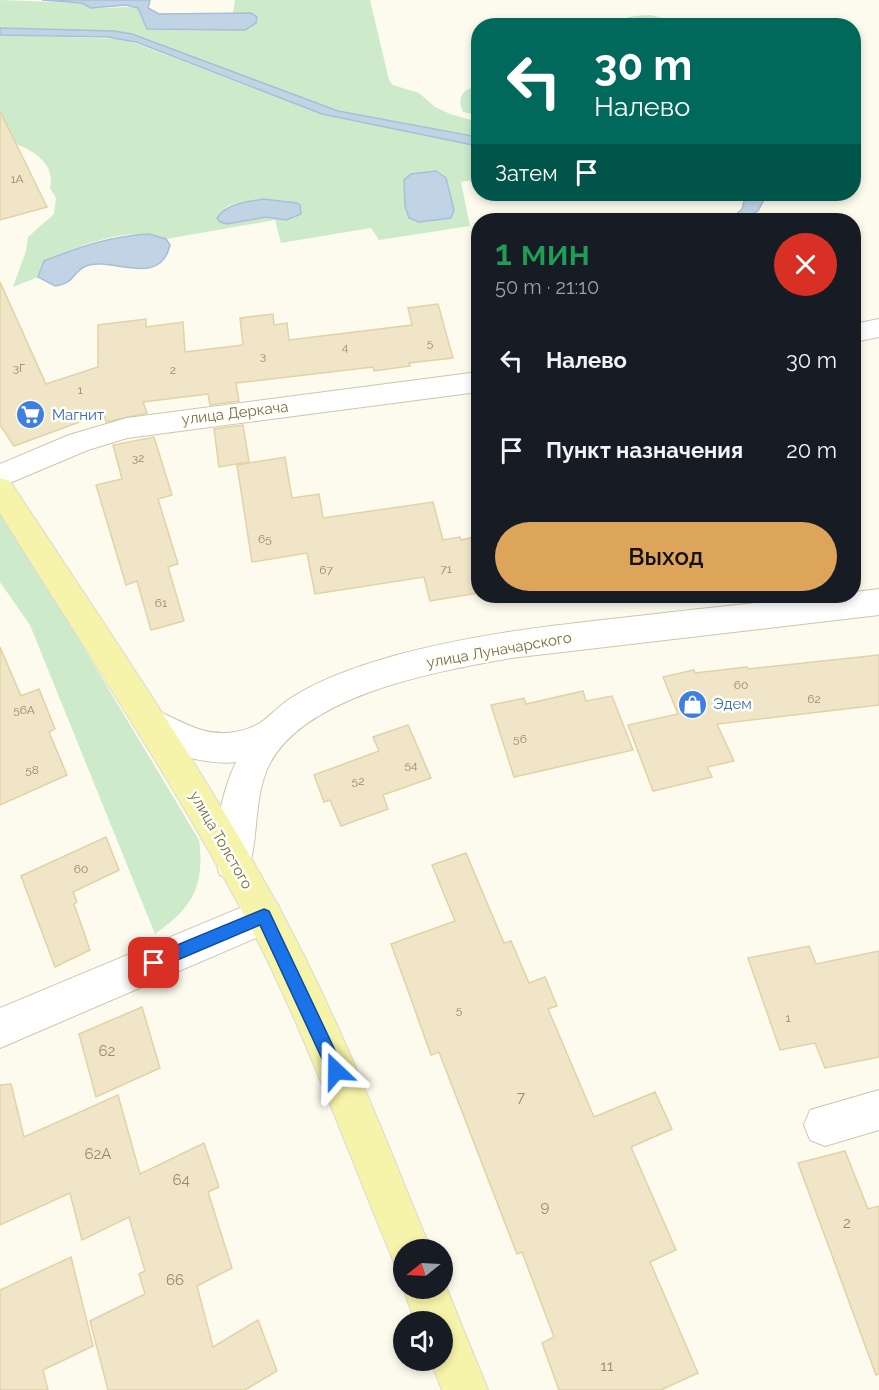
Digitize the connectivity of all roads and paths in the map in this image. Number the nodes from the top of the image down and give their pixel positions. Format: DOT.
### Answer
graph roads {
  1 [pos="879,328"];
  2 [pos="861,332"];
  3 [pos="471,383"];
  4 [pos="0,476"];
  5 [pos="0,489"];
  6 [pos="879,602"];
  7 [pos="150,723"];
  8 [pos="269,738"];
  9 [pos="233,862"];
  10 [pos="264,916"];
  11 [pos="0,1028"];
  12 [pos="879,1110"];
  13 [pos="825,1125"];
  14 [pos="405,1239"];
  15 [pos="453,1360"];
  16 [pos="465,1390"];
  1 -- 2 [label="street"];
  3 -- 4 [label="street, улица Деркача"];
  5 -- 7 [label="main road, улица Толстого"];
  6 -- 8 [label="street, улица Луначарского"];
  7 -- 8 [label="street"];
  7 -- 9 [label="main road, улица Толстого"];
  8 -- 9 [label="street, улица Луначарского"];
  9 -- 10 [label="main road, улица Толстого"];
  10 -- 11 [label="street"];
  10 -- 14 [label="main road, улица Толстого"];
  12 -- 13 [label="street"];
  15 -- 16 [label="main road"];
}
